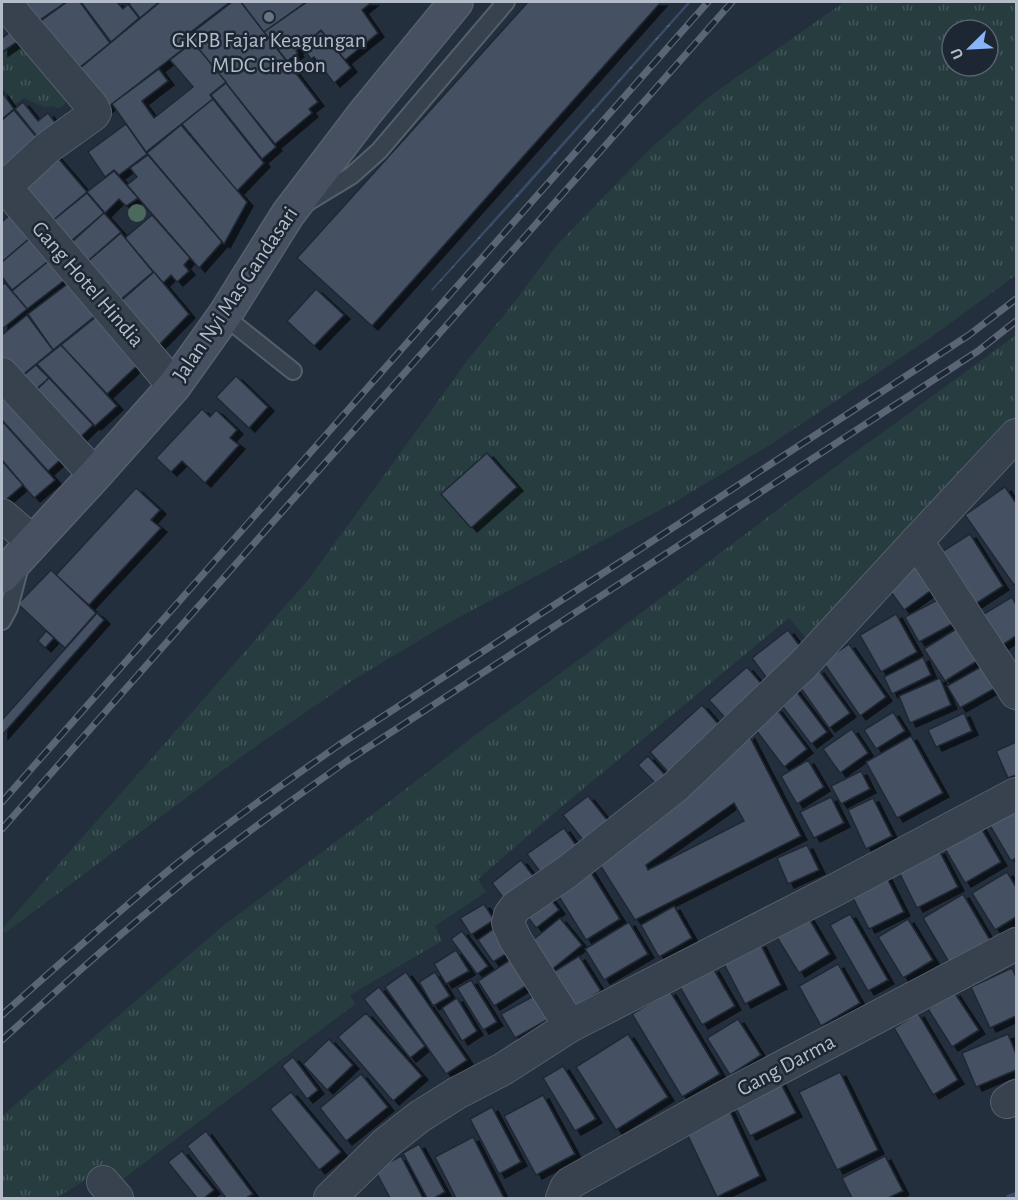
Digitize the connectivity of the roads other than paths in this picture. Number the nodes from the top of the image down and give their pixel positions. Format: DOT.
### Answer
graph roads {
  1 [pos="4,2"];
  2 [pos="506,2"];
  3 [pos="447,5"];
  4 [pos="3,185"];
  5 [pos="288,214"];
  6 [pos="224,316"];
  7 [pos="293,371"];
  8 [pos="2,374"];
  9 [pos="174,386"];
  10 [pos="1017,435"];
  11 [pos="95,475"];
  12 [pos="2,514"];
  13 [pos="917,541"];
  14 [pos="19,557"];
  15 [pos="2,621"];
  16 [pos="1017,693"];
  17 [pos="1017,794"];
  18 [pos="1014,951"];
  19 [pos="570,1026"];
  20 [pos="562,1197"];
  21 [pos="330,1198"];
  1 -- 4 [label="street"];
  2 -- 5 [label="lane"];
  3 -- 5 [label="main road, Jalan Nyi Mas Gandasari"];
  4 -- 9 [label="street, Gang Hotel Hindia"];
  5 -- 6 [label="main road, Jalan Nyi Mas Gandasari"];
  6 -- 7 [label="lane"];
  6 -- 9 [label="main road, Jalan Nyi Mas Gandasari"];
  8 -- 11 [label="street"];
  9 -- 11 [label="main road, Jalan Nyi Mas Gandasari"];
  10 -- 13 [label="street"];
  11 -- 14 [label="main road, Jalan Nyi Mas Gandasari"];
  12 -- 14 [label="street"];
  13 -- 16 [label="street"];
  13 -- 19 [label="street"];
  14 -- 15 [label="lane"];
  17 -- 19 [label="street"];
  18 -- 20 [label="street, Gang Darma"];
  19 -- 21 [label="street"];
}
